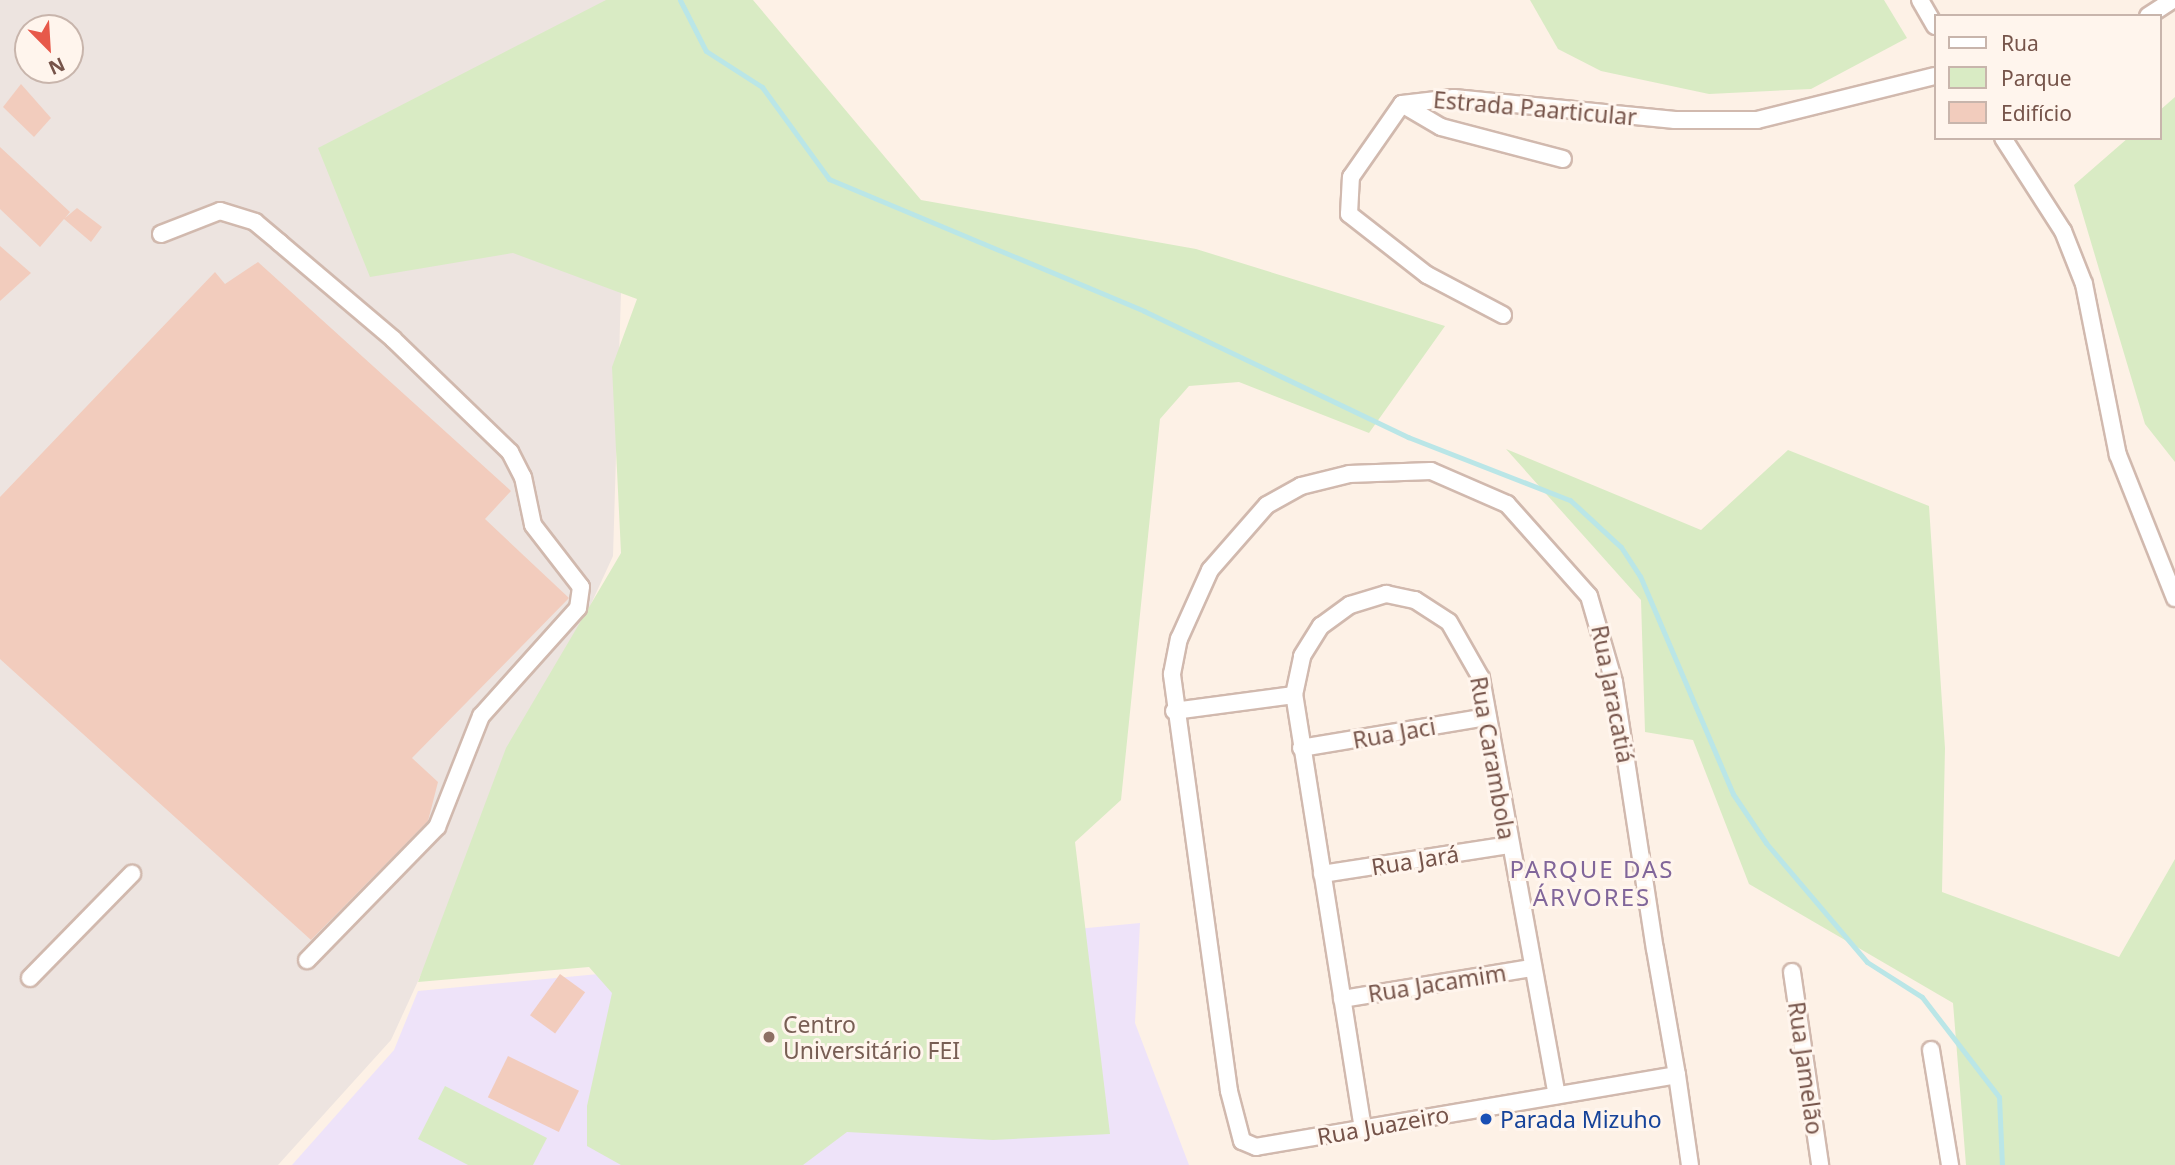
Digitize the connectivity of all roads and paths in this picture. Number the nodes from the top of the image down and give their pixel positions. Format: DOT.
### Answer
graph roads {
  1 [pos="1920,0"];
  2 [pos="2173,0"];
  3 [pos="2151,14"];
  4 [pos="1934,24"];
  5 [pos="1934,76"];
  6 [pos="1402,104"];
  7 [pos="2004,140"];
  8 [pos="1563,159"];
  9 [pos="161,234"];
  10 [pos="1503,315"];
  11 [pos="2175,598"];
  12 [pos="1294,695"];
  13 [pos="1174,711"];
  14 [pos="1487,717"];
  15 [pos="1301,748"];
  16 [pos="1509,845"];
  17 [pos="132,874"];
  18 [pos="1322,874"];
  19 [pos="307,960"];
  20 [pos="1532,968"];
  21 [pos="1792,972"];
  22 [pos="30,978"];
  23 [pos="1342,999"];
  24 [pos="1931,1051"];
  25 [pos="1677,1075"];
  26 [pos="1557,1095"];
  27 [pos="1363,1129"];
  28 [pos="1249,1144"];
  29 [pos="1690,1165"];
  30 [pos="1820,1165"];
  31 [pos="1950,1165"];
  1 -- 4 [label="street"];
  2 -- 3 [label="street"];
  5 -- 6 [label="street, Estrada Paarticular"];
  6 -- 8 [label="street"];
  6 -- 10 [label="street, Estrada Paarticular"];
  7 -- 11 [label="street"];
  9 -- 19 [label="street"];
  12 -- 13 [label="street"];
  12 -- 14 [label="street, Rua Carambola"];
  12 -- 15 [label="street, Rua Carambola"];
  13 -- 25 [label="street, Rua Jaracatiá"];
  13 -- 28 [label="street, Rua Jaracatiá"];
  14 -- 15 [label="street, Rua Jaci"];
  14 -- 16 [label="street, Rua Carambola"];
  15 -- 18 [label="street, Rua Carambola"];
  16 -- 18 [label="street, Rua Jará"];
  16 -- 20 [label="street, Rua Carambola"];
  17 -- 22 [label="street"];
  18 -- 23 [label="street, Rua Carambola"];
  20 -- 23 [label="street, Rua Jacamim"];
  20 -- 26 [label="street, Rua Carambola"];
  21 -- 30 [label="street, Rua Jamelão"];
  23 -- 27 [label="street, Rua Carambola"];
  24 -- 31 [label="street"];
  25 -- 26 [label="street, Rua Juazeiro"];
  25 -- 29 [label="street, Rua Jaracatiá"];
  26 -- 27 [label="street, Rua Juazeiro"];
  27 -- 28 [label="street, Rua Juazeiro"];
}
